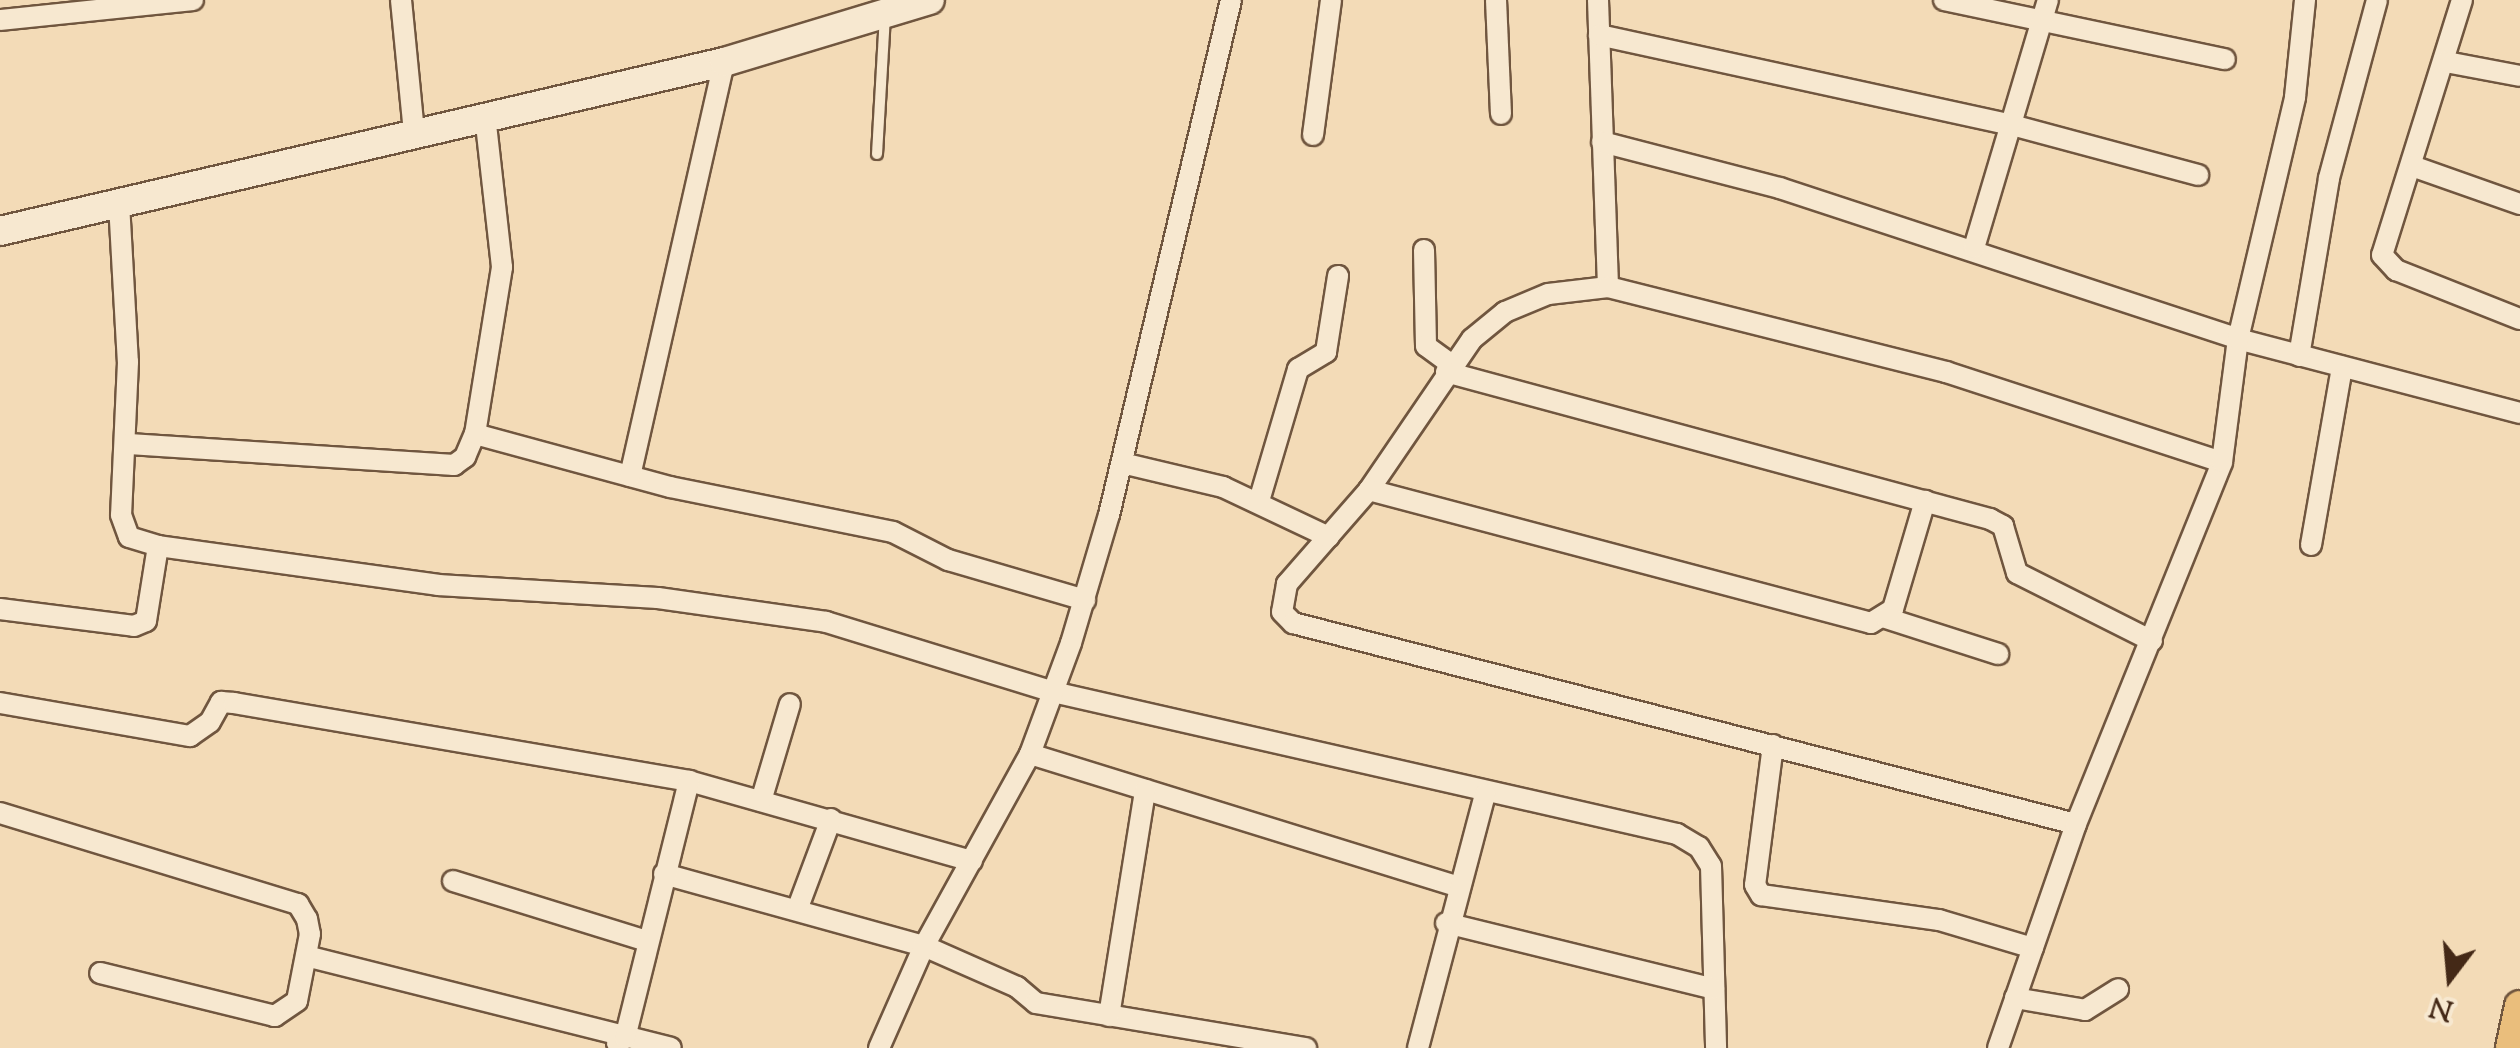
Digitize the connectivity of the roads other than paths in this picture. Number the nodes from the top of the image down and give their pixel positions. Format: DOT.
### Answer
graph roads {
  1 [pos="193,0"];
  2 [pos="401,0"];
  3 [pos="930,0"];
  4 [pos="1231,0"];
  5 [pos="1331,0"];
  6 [pos="1496,0"];
  7 [pos="1598,0"];
  8 [pos="1944,0"];
  9 [pos="2048,0"];
  10 [pos="2305,0"];
  11 [pos="2377,0"];
  12 [pos="2462,0"];
  13 [pos="885,14"];
  14 [pos="0,20"];
  15 [pos="2040,25"];
  16 [pos="1598,35"];
  17 [pos="2225,59"];
  18 [pos="724,62"];
  19 [pos="2446,62"];
  20 [pos="2520,76"];
  21 [pos="1501,114"];
  22 [pos="485,115"];
  23 [pos="2008,124"];
  24 [pos="414,132"];
  25 [pos="1313,135"];
  26 [pos="1602,142"];
  27 [pos="877,154"];
  28 [pos="2412,166"];
  29 [pos="2198,175"];
  30 [pos="119,202"];
  31 [pos="2520,204"];
  32 [pos="0,231"];
  33 [pos="1974,248"];
  34 [pos="1424,250"];
  35 [pos="1338,276"];
  36 [pos="1608,287"];
  37 [pos="2520,319"];
  38 [pos="2238,339"];
  39 [pos="2300,356"];
  40 [pos="2342,367"];
  41 [pos="1449,368"];
  42 [pos="2520,413"];
  43 [pos="475,434"];
  44 [pos="129,444"];
  45 [pos="2222,462"];
  46 [pos="1122,463"];
  47 [pos="630,476"];
  48 [pos="1370,490"];
  49 [pos="1925,500"];
  50 [pos="1259,501"];
  51 [pos="1329,537"];
  52 [pos="2311,545"];
  53 [pos="158,546"];
  54 [pos="1085,600"];
  55 [pos="0,609"];
  56 [pos="1886,618"];
  57 [pos="2152,641"];
  58 [pos="1998,654"];
  59 [pos="1053,692"];
  60 [pos="0,703"];
  61 [pos="790,704"];
  62 [pos="1773,745"];
  63 [pos="1030,754"];
  64 [pos="689,781"];
  65 [pos="1145,790"];
  66 [pos="1485,794"];
  67 [pos="761,801"];
  68 [pos="0,813"];
  69 [pos="831,819"];
  70 [pos="2076,824"];
  71 [pos="972,861"];
  72 [pos="664,874"];
  73 [pos="452,881"];
  74 [pos="1457,886"];
  75 [pos="797,910"];
  76 [pos="1446,923"];
  77 [pos="648,941"];
  78 [pos="924,946"];
  79 [pos="2032,948"];
  80 [pos="306,956"];
  81 [pos="100,973"];
  82 [pos="1714,988"];
  83 [pos="2118,990"];
  84 [pos="2015,998"];
  85 [pos="2520,1006"];
  86 [pos="1109,1016"];
  87 [pos="621,1043"];
  88 [pos="671,1048"];
  89 [pos="880,1048"];
  90 [pos="1306,1048"];
  91 [pos="1418,1048"];
  92 [pos="1716,1048"];
  93 [pos="1998,1048"];
  94 [pos="2511,1048"];
  1 -- 14 [label="street"];
  2 -- 24 [label="street"];
  3 -- 13 [label="street"];
  4 -- 46 [label="street"];
  5 -- 25 [label="street"];
  6 -- 21 [label="street"];
  7 -- 16 [label="street"];
  8 -- 15 [label="street"];
  9 -- 15 [label="street"];
  10 -- 38 [label="street"];
  11 -- 39 [label="street"];
  12 -- 19 [label="street"];
  13 -- 18 [label="street"];
  13 -- 27 [label="lane"];
  15 -- 17 [label="street"];
  15 -- 23 [label="street"];
  16 -- 23 [label="street"];
  16 -- 26 [label="street"];
  18 -- 22 [label="street"];
  18 -- 47 [label="street"];
  19 -- 20 [label="street"];
  19 -- 28 [label="street"];
  22 -- 24 [label="street"];
  22 -- 43 [label="street"];
  23 -- 29 [label="street"];
  23 -- 33 [label="street"];
  24 -- 30 [label="street"];
  26 -- 33 [label="street"];
  26 -- 36 [label="street"];
  28 -- 31 [label="street"];
  28 -- 37 [label="street"];
  30 -- 32 [label="street"];
  30 -- 44 [label="street"];
  33 -- 38 [label="street"];
  34 -- 41 [label="street"];
  35 -- 50 [label="street"];
  36 -- 41 [label="street"];
  36 -- 45 [label="street"];
  38 -- 39 [label="street"];
  38 -- 45 [label="street"];
  39 -- 40 [label="street"];
  40 -- 42 [label="street"];
  40 -- 52 [label="street"];
  41 -- 48 [label="street"];
  41 -- 49 [label="street"];
  43 -- 44 [label="street"];
  43 -- 47 [label="street"];
  44 -- 53 [label="street"];
  45 -- 57 [label="street"];
  46 -- 50 [label="street"];
  46 -- 54 [label="street"];
  47 -- 54 [label="street"];
  48 -- 51 [label="street"];
  48 -- 56 [label="street"];
  49 -- 56 [label="street"];
  49 -- 57 [label="street"];
  50 -- 51 [label="street"];
  51 -- 62 [label="street"];
  53 -- 55 [label="street"];
  53 -- 59 [label="street"];
  54 -- 59 [label="street"];
  56 -- 58 [label="street"];
  57 -- 70 [label="street"];
  59 -- 63 [label="street"];
  59 -- 66 [label="street"];
  60 -- 64 [label="street"];
  61 -- 67 [label="street"];
  62 -- 70 [label="street"];
  62 -- 79 [label="street"];
  63 -- 65 [label="street"];
  63 -- 71 [label="street"];
  64 -- 67 [label="street"];
  64 -- 72 [label="street"];
  65 -- 74 [label="street"];
  65 -- 86 [label="street"];
  66 -- 74 [label="street"];
  66 -- 82 [label="street"];
  67 -- 69 [label="street"];
  68 -- 80 [label="street"];
  69 -- 71 [label="street"];
  69 -- 75 [label="street"];
  70 -- 79 [label="street"];
  71 -- 78 [label="street"];
  72 -- 75 [label="street"];
  72 -- 77 [label="street"];
  73 -- 77 [label="street"];
  74 -- 76 [label="street"];
  75 -- 78 [label="street"];
  76 -- 82 [label="street"];
  76 -- 91 [label="street"];
  77 -- 87 [label="street"];
  78 -- 86 [label="street"];
  78 -- 89 [label="street"];
  79 -- 84 [label="street"];
  80 -- 81 [label="street"];
  80 -- 87 [label="street"];
  82 -- 92 [label="street"];
  83 -- 84 [label="street"];
  84 -- 93 [label="street"];
  85 -- 94 [label="main road"];
  86 -- 90 [label="street"];
  87 -- 88 [label="street"];
}
